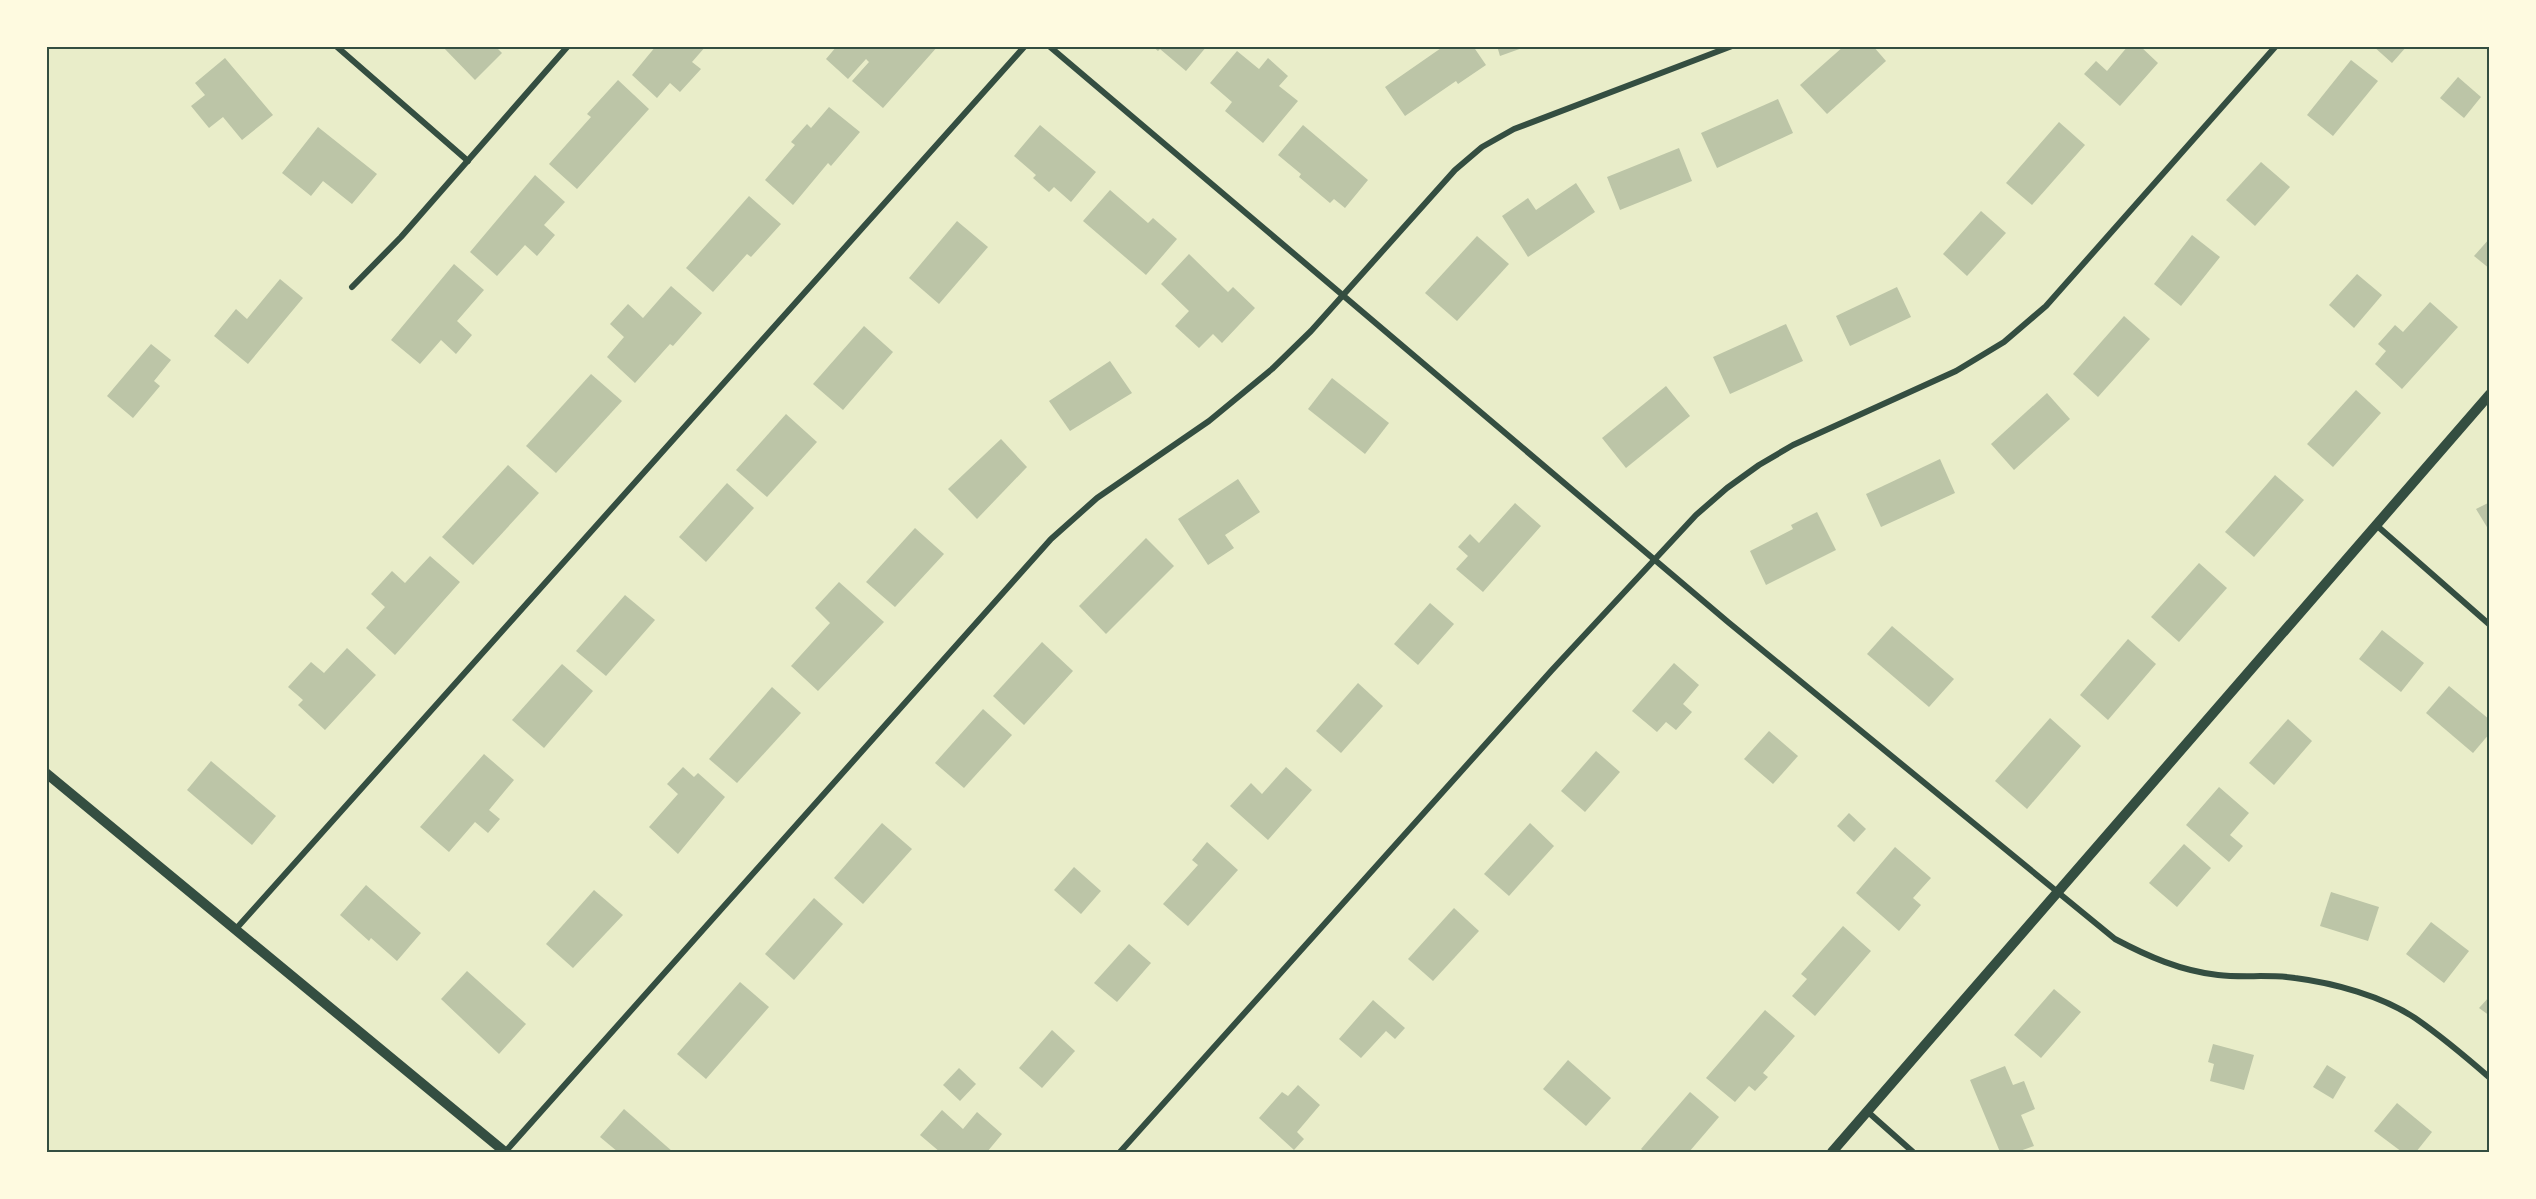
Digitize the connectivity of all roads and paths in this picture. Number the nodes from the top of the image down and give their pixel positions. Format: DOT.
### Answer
graph roads {
  1 [pos="336,46"];
  2 [pos="568,46"];
  3 [pos="1025,46"];
  4 [pos="1049,46"];
  5 [pos="1732,46"];
  6 [pos="2276,46"];
  7 [pos="468,160"];
  8 [pos="352,287"];
  9 [pos="1342,296"];
  10 [pos="2490,393"];
  11 [pos="2375,524"];
  12 [pos="1655,560"];
  13 [pos="2490,625"];
  14 [pos="46,773"];
  15 [pos="2058,892"];
  16 [pos="234,930"];
  17 [pos="2490,1078"];
  18 [pos="1868,1113"];
  19 [pos="505,1152"];
  20 [pos="1120,1152"];
  21 [pos="1832,1152"];
  22 [pos="1913,1152"];
  1 -- 7 [label="street"];
  2 -- 7 [label="street"];
  3 -- 16 [label="street"];
  4 -- 9 [label="street"];
  5 -- 9 [label="street"];
  6 -- 12 [label="street"];
  7 -- 8 [label="street"];
  9 -- 12 [label="street"];
  9 -- 19 [label="street"];
  10 -- 11 [label="street"];
  11 -- 13 [label="street"];
  11 -- 15 [label="street"];
  12 -- 15 [label="street"];
  12 -- 20 [label="street"];
  14 -- 16 [label="street"];
  15 -- 17 [label="street"];
  15 -- 18 [label="street"];
  16 -- 19 [label="street"];
  18 -- 21 [label="street"];
  18 -- 22 [label="street"];
}
